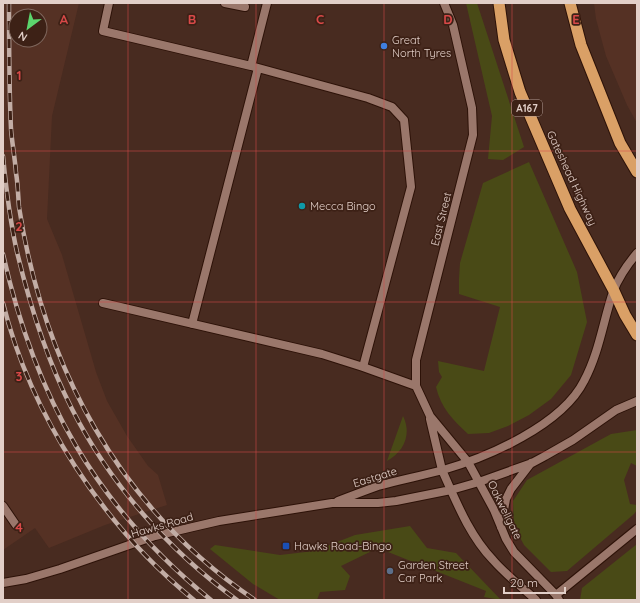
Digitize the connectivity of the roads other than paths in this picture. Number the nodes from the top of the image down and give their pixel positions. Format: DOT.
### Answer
graph roads {
  1 [pos="109,3"];
  2 [pos="225,3"];
  3 [pos="267,3"];
  4 [pos="444,3"];
  5 [pos="499,3"];
  6 [pos="570,3"];
  7 [pos="245,7"];
  8 [pos="254,67"];
  9 [pos="637,172"];
  10 [pos="637,253"];
  11 [pos="614,291"];
  12 [pos="103,303"];
  13 [pos="192,324"];
  14 [pos="637,334"];
  15 [pos="363,367"];
  16 [pos="416,386"];
  17 [pos="637,401"];
  18 [pos="430,416"];
  19 [pos="468,462"];
  20 [pos="532,463"];
  21 [pos="442,470"];
  22 [pos="478,482"];
  23 [pos="450,490"];
  24 [pos="332,503"];
  25 [pos="3,506"];
  26 [pos="16,525"];
  27 [pos="501,527"];
  28 [pos="637,529"];
  29 [pos="3,583"];
  30 [pos="558,598"];
  31 [pos="536,600"];
  1 -- 8 [label="street"];
  2 -- 7 [label="street"];
  3 -- 8 [label="street"];
  4 -- 16 [label="street, East Street"];
  5 -- 11 [label="highway, Gateshead Highway / A167"];
  6 -- 9 [label="highway"];
  8 -- 13 [label="street"];
  8 -- 15 [label="street"];
  10 -- 11 [label="street, Eastgate"];
  11 -- 14 [label="highway, A167"];
  11 -- 19 [label="street, Eastgate"];
  12 -- 13 [label="street"];
  13 -- 15 [label="street"];
  15 -- 16 [label="street"];
  16 -- 18 [label="street, East Street"];
  17 -- 20 [label="street, Eastgate"];
  18 -- 19 [label="street, East Street"];
  18 -- 21 [label="street, East Street"];
  19 -- 21 [label="street, Eastgate"];
  19 -- 22 [label="street, Oakwellgate"];
  20 -- 22 [label="street, Eastgate"];
  20 -- 27 [label="street"];
  21 -- 23 [label="street"];
  21 -- 24 [label="street, Eastgate"];
  22 -- 23 [label="street, Eastgate"];
  22 -- 27 [label="street, Oakwellgate"];
  23 -- 24 [label="street, Eastgate"];
  23 -- 31 [label="street"];
  24 -- 29 [label="street, Hawks Road"];
  25 -- 26 [label="street"];
  27 -- 30 [label="street, Oakwellgate"];
  28 -- 30 [label="street"];
}
